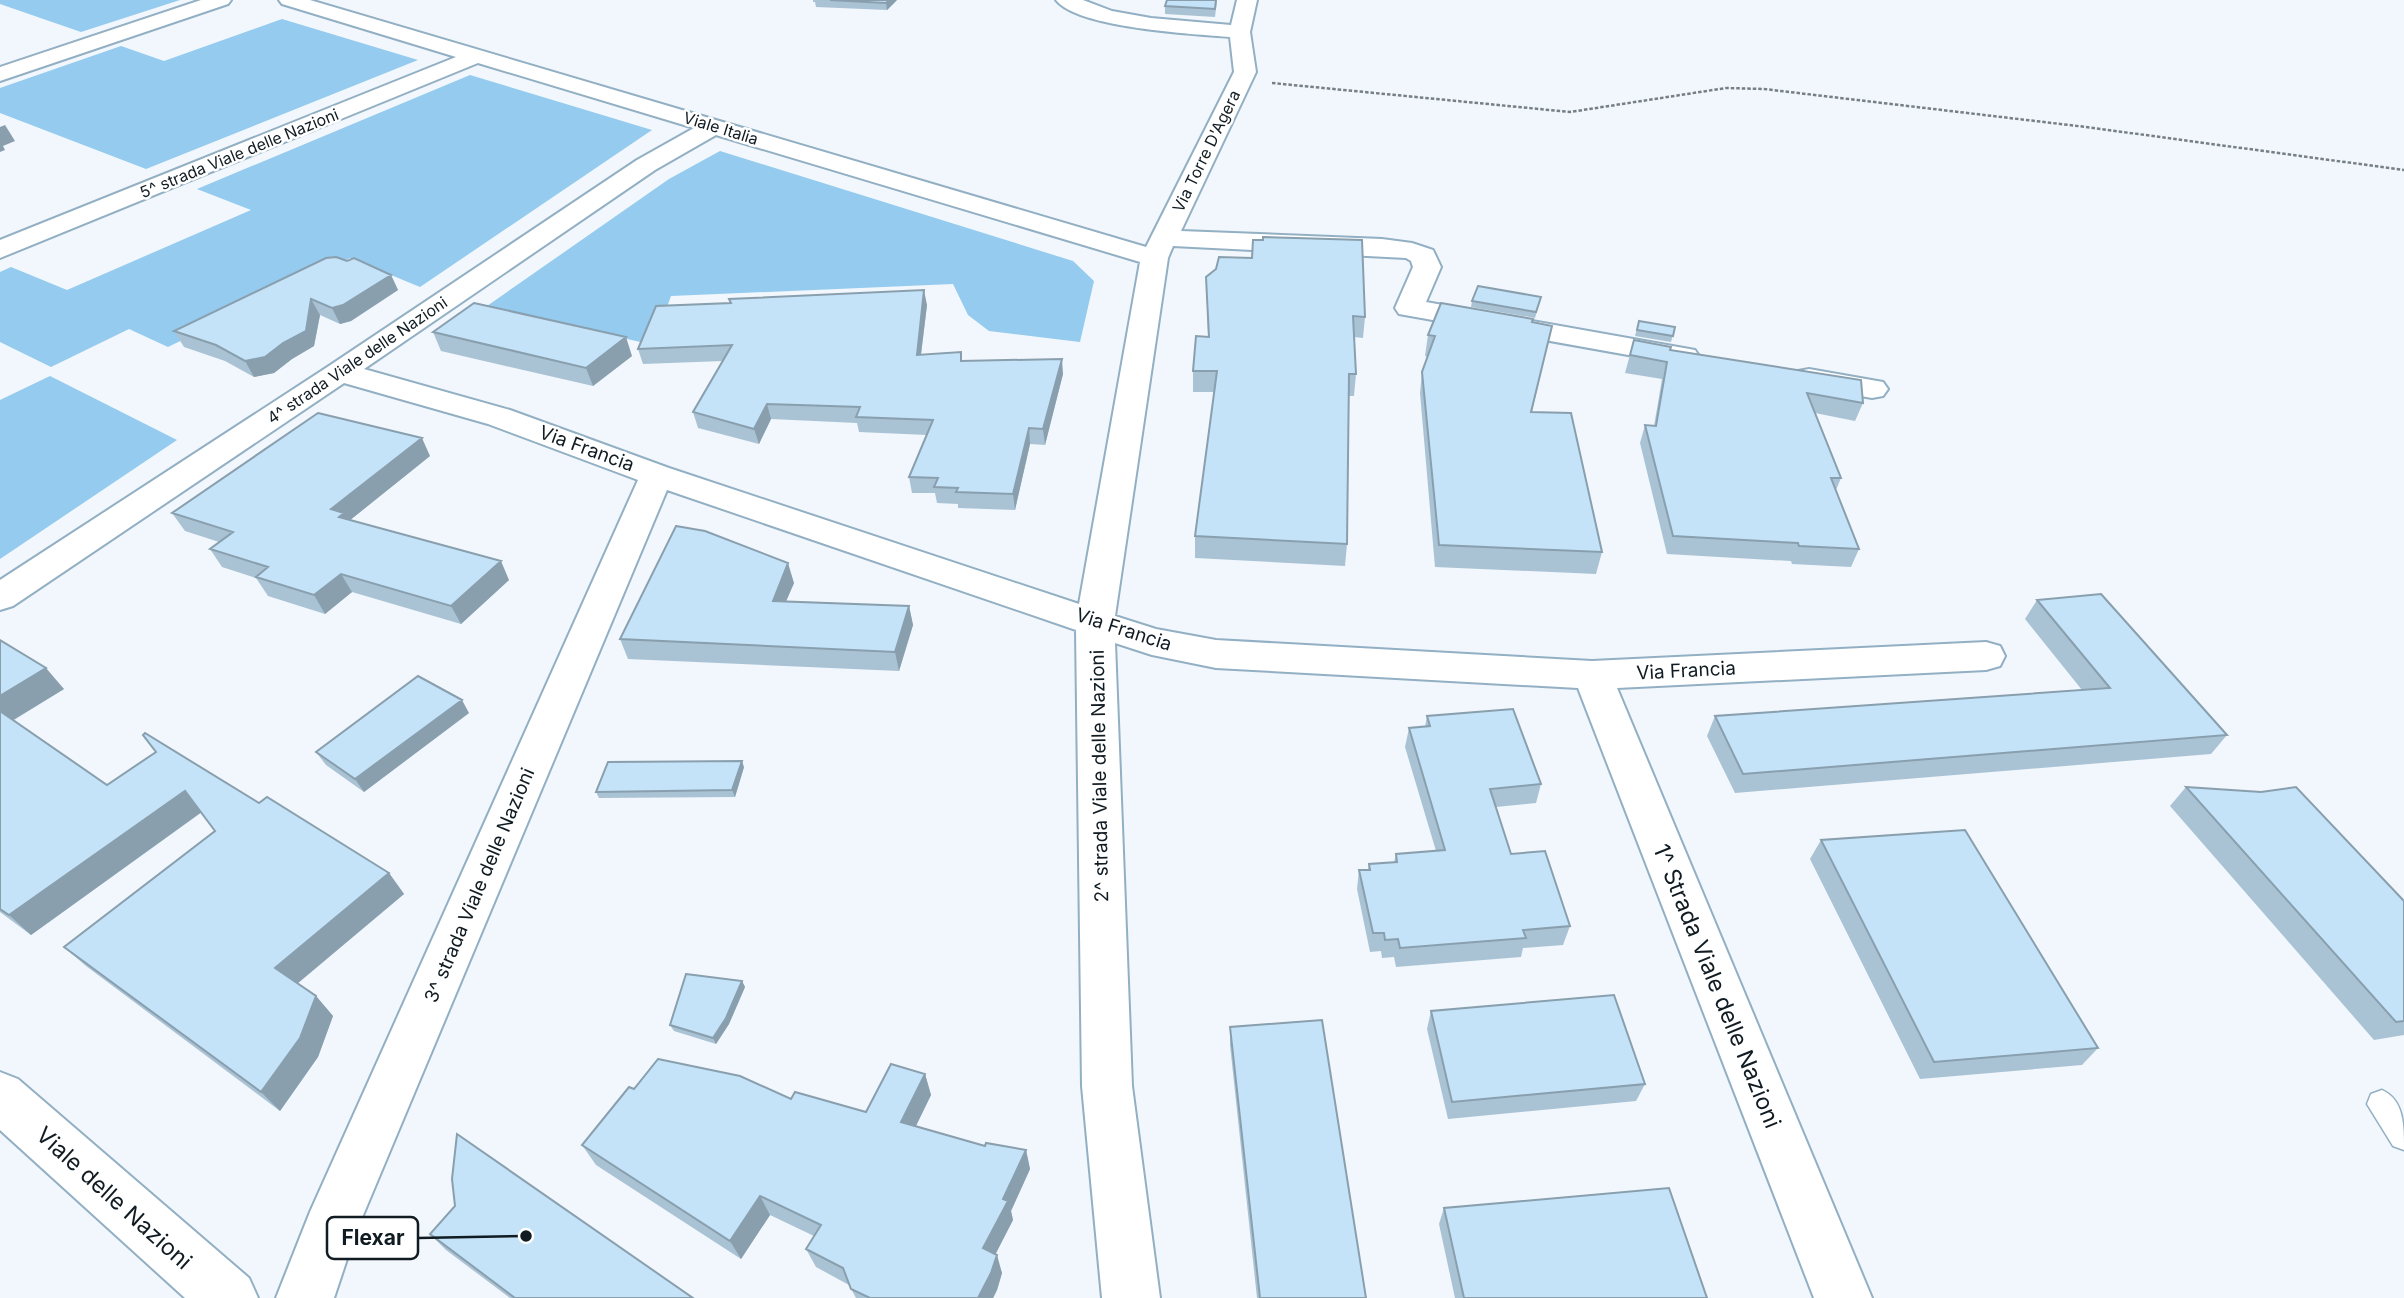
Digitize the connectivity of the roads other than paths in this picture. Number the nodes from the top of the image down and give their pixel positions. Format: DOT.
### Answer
graph roads {
  1 [pos="221,0"];
  2 [pos="289,0"];
  3 [pos="1066,0"];
  4 [pos="1248,0"];
  5 [pos="1240,32"];
  6 [pos="477,56"];
  7 [pos="0,74"];
  8 [pos="715,126"];
  9 [pos="1159,248"];
  10 [pos="0,250"];
  11 [pos="1709,360"];
  12 [pos="340,372"];
  13 [pos="1777,373"];
  14 [pos="1872,389"];
  15 [pos="657,475"];
  16 [pos="0,597"];
  17 [pos="1095,621"];
  18 [pos="1986,656"];
  19 [pos="1592,675"];
  20 [pos="0,1096"];
  21 [pos="2382,1104"];
  22 [pos="2404,1135"];
  23 [pos="213,1293"];
  24 [pos="305,1298"];
  25 [pos="1131,1298"];
  26 [pos="1843,1298"];
  1 -- 7 [label="street"];
  2 -- 6 [label="street, Viale Italia"];
  3 -- 5 [label="street"];
  4 -- 5 [label="street, Via Torre D'Agera"];
  5 -- 9 [label="street, Via Torre D'Agera"];
  6 -- 8 [label="street, Viale Italia"];
  6 -- 10 [label="street, 5^ strada Viale delle Nazioni"];
  8 -- 9 [label="street, Viale Italia"];
  8 -- 12 [label="street, 4^ strada Viale delle Nazioni"];
  9 -- 11 [label="street, Viale Italia"];
  9 -- 17 [label="street, 2^ strada Viale delle Nazioni"];
  12 -- 15 [label="street, Via Francia"];
  12 -- 16 [label="street, 4^ strada Viale delle Nazioni"];
  13 -- 14 [label="street"];
  15 -- 17 [label="street, Via Francia"];
  15 -- 24 [label="street, 3^ strada Viale delle Nazioni"];
  17 -- 19 [label="street, Via Francia"];
  17 -- 25 [label="street, 2^ strada Viale delle Nazioni"];
  18 -- 19 [label="street, Via Francia"];
  19 -- 26 [label="street, 1^ Strada Viale delle Nazioni"];
  20 -- 23 [label="street, Viale delle Nazioni"];
  21 -- 22 [label="lane"];
}
